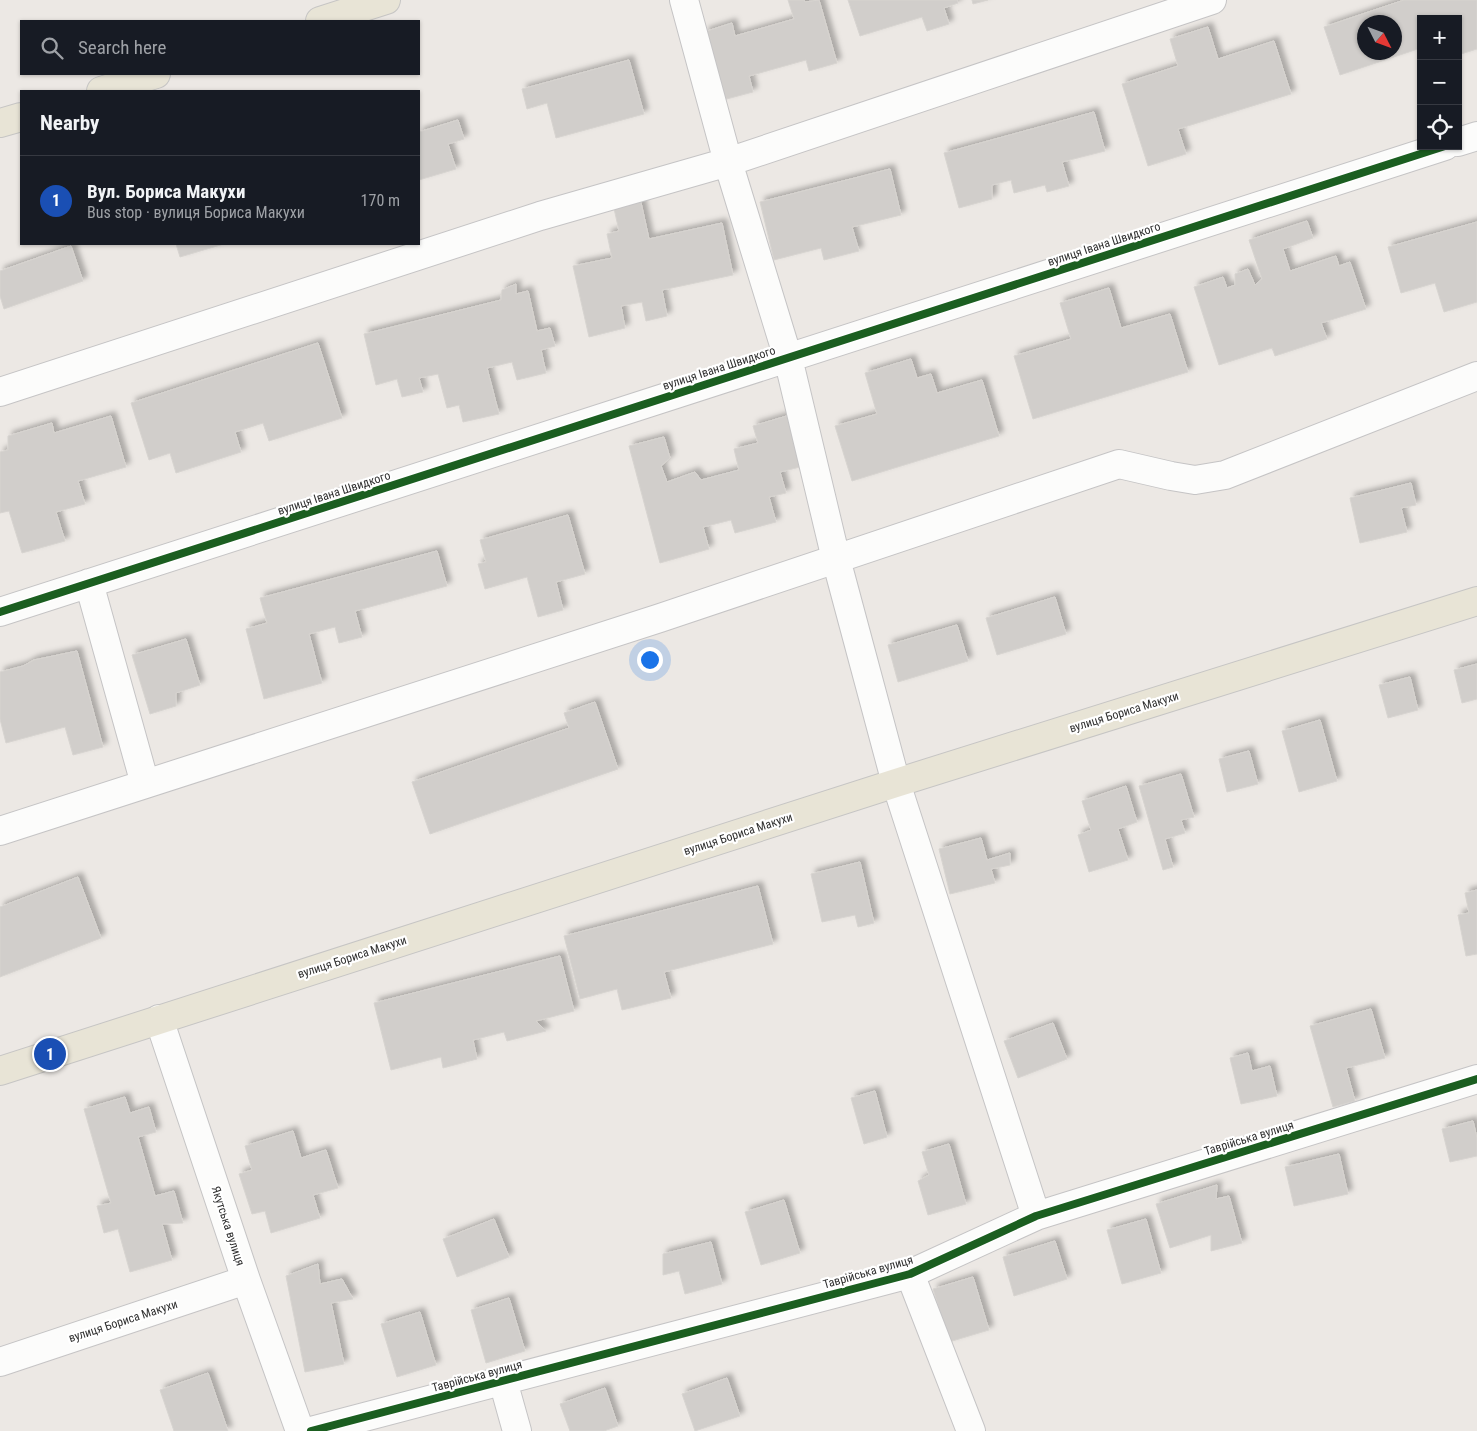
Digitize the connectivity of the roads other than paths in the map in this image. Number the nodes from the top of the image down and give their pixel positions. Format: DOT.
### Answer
graph roads {
  1 [pos="386,0"];
  2 [pos="684,0"];
  3 [pos="1212,0"];
  4 [pos="323,20"];
  5 [pos="153,75"];
  6 [pos="104,90"];
  7 [pos="20,117"];
  8 [pos="0,124"];
  9 [pos="1477,136"];
  10 [pos="1462,141"];
  11 [pos="1433,150"];
  12 [pos="728,162"];
  13 [pos="788,358"];
  14 [pos="1477,376"];
  15 [pos="0,392"];
  16 [pos="836,559"];
  17 [pos="89,583"];
  18 [pos="1477,601"];
  19 [pos="0,612"];
  20 [pos="896,783"];
  21 [pos="145,784"];
  22 [pos="0,831"];
  23 [pos="159,1019"];
  24 [pos="0,1071"];
  25 [pos="1477,1079"];
  26 [pos="1036,1216"];
  27 [pos="910,1274"];
  28 [pos="246,1280"];
  29 [pos="0,1362"];
  30 [pos="503,1381"];
  31 [pos="300,1431"];
  32 [pos="311,1431"];
  33 [pos="517,1431"];
  34 [pos="971,1431"];
  1 -- 4 [label="main road"];
  2 -- 12 [label="street"];
  3 -- 12 [label="street"];
  5 -- 6 [label="main road"];
  7 -- 8 [label="main road"];
  9 -- 10 [label="street"];
  11 -- 13 [label="street, вулиця Івана Швидкого"];
  12 -- 13 [label="street"];
  12 -- 15 [label="street"];
  13 -- 16 [label="street"];
  13 -- 17 [label="street, вулиця Івана Швидкого"];
  14 -- 16 [label="street"];
  16 -- 20 [label="street"];
  16 -- 21 [label="street"];
  17 -- 19 [label="street, вулиця Івана Швидкого"];
  17 -- 21 [label="street"];
  18 -- 20 [label="main road, вулиця Бориса Макухи"];
  20 -- 23 [label="main road, вулиця Бориса Макухи"];
  20 -- 26 [label="street"];
  21 -- 22 [label="street"];
  23 -- 24 [label="main road, вулиця Бориса Макухи"];
  23 -- 28 [label="street, Якутська вулиця"];
  25 -- 26 [label="street, Таврійська вулиця"];
  26 -- 27 [label="street, Таврійська вулиця"];
  27 -- 30 [label="street, Таврійська вулиця"];
  27 -- 34 [label="street"];
  28 -- 29 [label="street, вулиця Бориса Макухи"];
  28 -- 31 [label="street, Якутська вулиця"];
  30 -- 32 [label="street, Таврійська вулиця"];
  30 -- 33 [label="street"];
}
